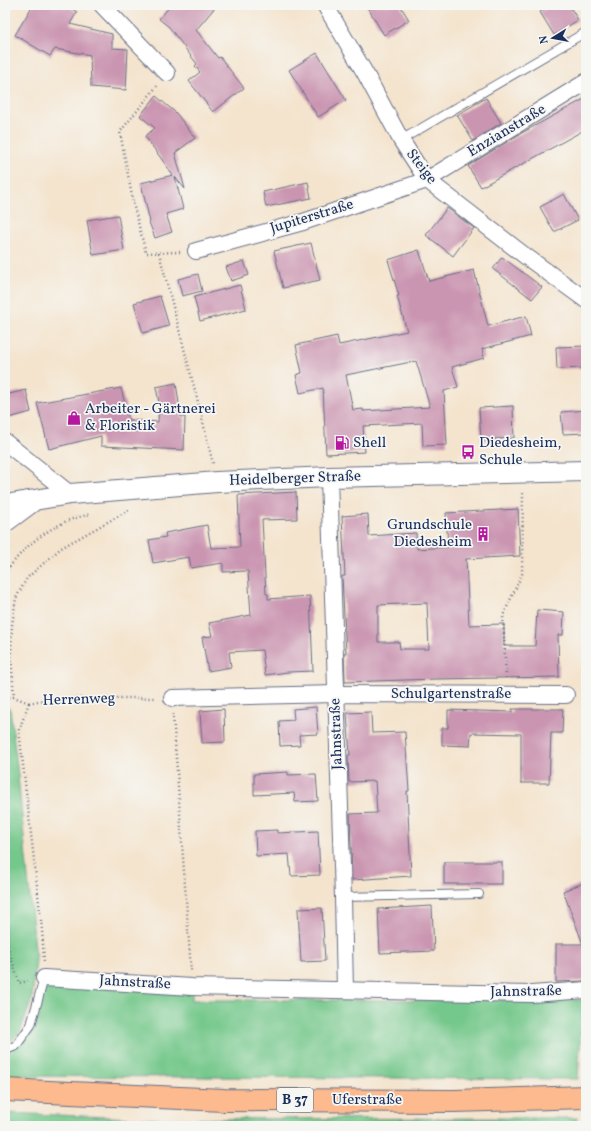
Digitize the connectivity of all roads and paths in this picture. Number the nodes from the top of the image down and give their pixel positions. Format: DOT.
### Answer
graph roads {
  1 [pos="102,5"];
  2 [pos="325,5"];
  3 [pos="586,32"];
  4 [pos="167,73"];
  5 [pos="586,82"];
  6 [pos="401,140"];
  7 [pos="427,180"];
  8 [pos="196,251"];
  9 [pos="160,253"];
  10 [pos="586,300"];
  11 [pos="5,442"];
  12 [pos="586,471"];
  13 [pos="523,473"];
  14 [pos="329,478"];
  15 [pos="217,482"];
  16 [pos="70,494"];
  17 [pos="35,500"];
  18 [pos="5,505"];
  19 [pos="133,507"];
  20 [pos="95,512"];
  21 [pos="5,522"];
  22 [pos="5,574"];
  23 [pos="336,694"];
  24 [pos="506,695"];
  25 [pos="566,695"];
  26 [pos="5,697"];
  27 [pos="14,697"];
  28 [pos="172,698"];
  29 [pos="29,703"];
  30 [pos="479,894"];
  31 [pos="343,897"];
  32 [pos="5,938"];
  33 [pos="44,978"];
  34 [pos="192,987"];
  35 [pos="345,990"];
  36 [pos="586,990"];
  37 [pos="5,1050"];
  38 [pos="5,1090"];
  39 [pos="586,1097"];
  1 -- 4 [label="street"];
  2 -- 6 [label="street, Steige"];
  3 -- 6 [label="lane"];
  4 -- 9 [label="path"];
  5 -- 7 [label="street, Enzianstraße"];
  6 -- 7 [label="street, Steige"];
  7 -- 8 [label="street, Jupiterstraße"];
  7 -- 10 [label="street, Steige"];
  8 -- 9 [label="path"];
  9 -- 15 [label="path"];
  11 -- 16 [label="street"];
  12 -- 13 [label="street, Heidelberger Straße"];
  13 -- 14 [label="street, Heidelberger Straße"];
  13 -- 24 [label="path"];
  14 -- 15 [label="street, Heidelberger Straße"];
  14 -- 23 [label="street, Jahnstraße"];
  15 -- 16 [label="street, Heidelberger Straße"];
  16 -- 17 [label="street, Heidelberger Straße"];
  17 -- 18 [label="street, Heidelberger Straße"];
  17 -- 21 [label="street"];
  19 -- 27 [label="path"];
  20 -- 22 [label="path"];
  23 -- 24 [label="street, Schulgartenstraße"];
  23 -- 28 [label="street"];
  23 -- 31 [label="street, Jahnstraße"];
  24 -- 25 [label="street, Schulgartenstraße"];
  26 -- 27 [label="path"];
  27 -- 29 [label="path"];
  28 -- 29 [label="path, Herrenweg"];
  28 -- 34 [label="path"];
  29 -- 33 [label="path, Herrenweg"];
  30 -- 31 [label="lane"];
  31 -- 35 [label="street, Jahnstraße"];
  32 -- 33 [label="path"];
  33 -- 34 [label="street, Jahnstraße"];
  33 -- 37 [label="lane"];
  34 -- 35 [label="street, Jahnstraße"];
  35 -- 36 [label="street, Jahnstraße"];
  38 -- 39 [label="main road, Uferstraße / B 37"];
}
